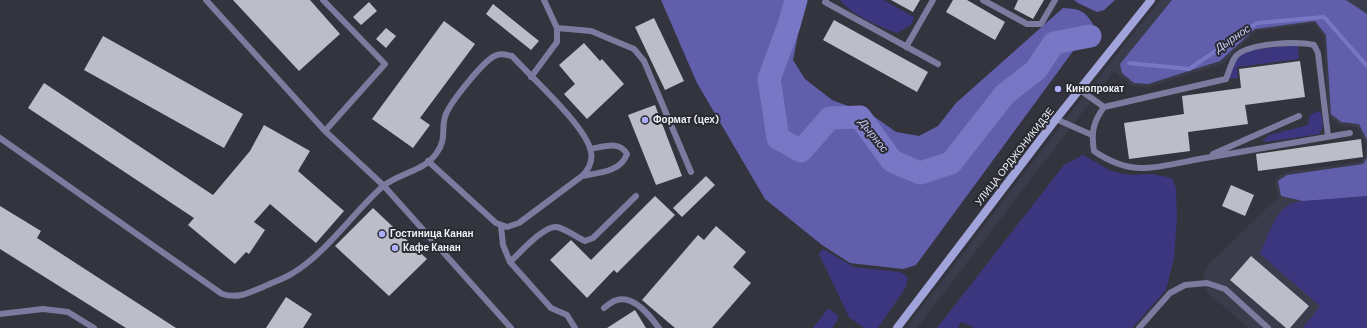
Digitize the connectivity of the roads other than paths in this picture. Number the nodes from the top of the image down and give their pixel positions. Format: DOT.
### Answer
graph roads {
  1 [pos="206,0"];
  2 [pos="323,0"];
  3 [pos="544,0"];
  4 [pos="826,0"];
  5 [pos="933,0"];
  6 [pos="983,0"];
  7 [pos="1055,0"];
  8 [pos="1151,0"];
  9 [pos="558,28"];
  10 [pos="906,46"];
  11 [pos="938,64"];
  12 [pos="531,77"];
  13 [pos="1080,90"];
  14 [pos="1104,107"];
  15 [pos="1299,116"];
  16 [pos="1056,119"];
  17 [pos="325,131"];
  18 [pos="1350,132"];
  19 [pos="1092,135"];
  20 [pos="1328,136"];
  21 [pos="0,138"];
  22 [pos="590,149"];
  23 [pos="1204,158"];
  24 [pos="428,161"];
  25 [pos="691,172"];
  26 [pos="582,176"];
  27 [pos="384,186"];
  28 [pos="636,196"];
  29 [pos="502,226"];
  30 [pos="510,262"];
  31 [pos="604,308"];
  32 [pos="1,316"];
  33 [pos="94,328"];
  34 [pos="511,328"];
  35 [pos="575,328"];
  36 [pos="659,328"];
  37 [pos="896,328"];
  38 [pos="1139,328"];
  39 [pos="1268,328"];
  1 -- 17 [label="lane"];
  2 -- 17 [label="lane"];
  3 -- 9 [label="lane"];
  4 -- 10 [label="lane"];
  5 -- 10 [label="lane"];
  6 -- 7 [label="lane"];
  8 -- 13 [label="main road, УЛИЦА ОРДЖОНИКИДЗЕ"];
  9 -- 12 [label="lane"];
  9 -- 25 [label="lane"];
  10 -- 11 [label="lane"];
  12 -- 22 [label="lane"];
  12 -- 24 [label="lane"];
  13 -- 14 [label="lane"];
  13 -- 16 [label="main road, УЛИЦА ОРДЖОНИКИДЗЕ"];
  14 -- 19 [label="lane"];
  14 -- 20 [label="lane"];
  15 -- 23 [label="lane"];
  16 -- 19 [label="lane"];
  16 -- 37 [label="main road, УЛИЦА ОРДЖОНИКИДЗЕ"];
  17 -- 27 [label="lane"];
  18 -- 20 [label="lane"];
  19 -- 23 [label="lane"];
  20 -- 23 [label="lane"];
  21 -- 27 [label="lane"];
  22 -- 26 [label="lane"];
  22 -- 26 [label="lane"];
  24 -- 27 [label="lane"];
  24 -- 29 [label="lane"];
  26 -- 29 [label="lane"];
  27 -- 34 [label="lane"];
  28 -- 30 [label="lane"];
  29 -- 30 [label="lane"];
  30 -- 35 [label="lane"];
  31 -- 36 [label="lane"];
  32 -- 33 [label="lane"];
  38 -- 39 [label="lane"];
}
